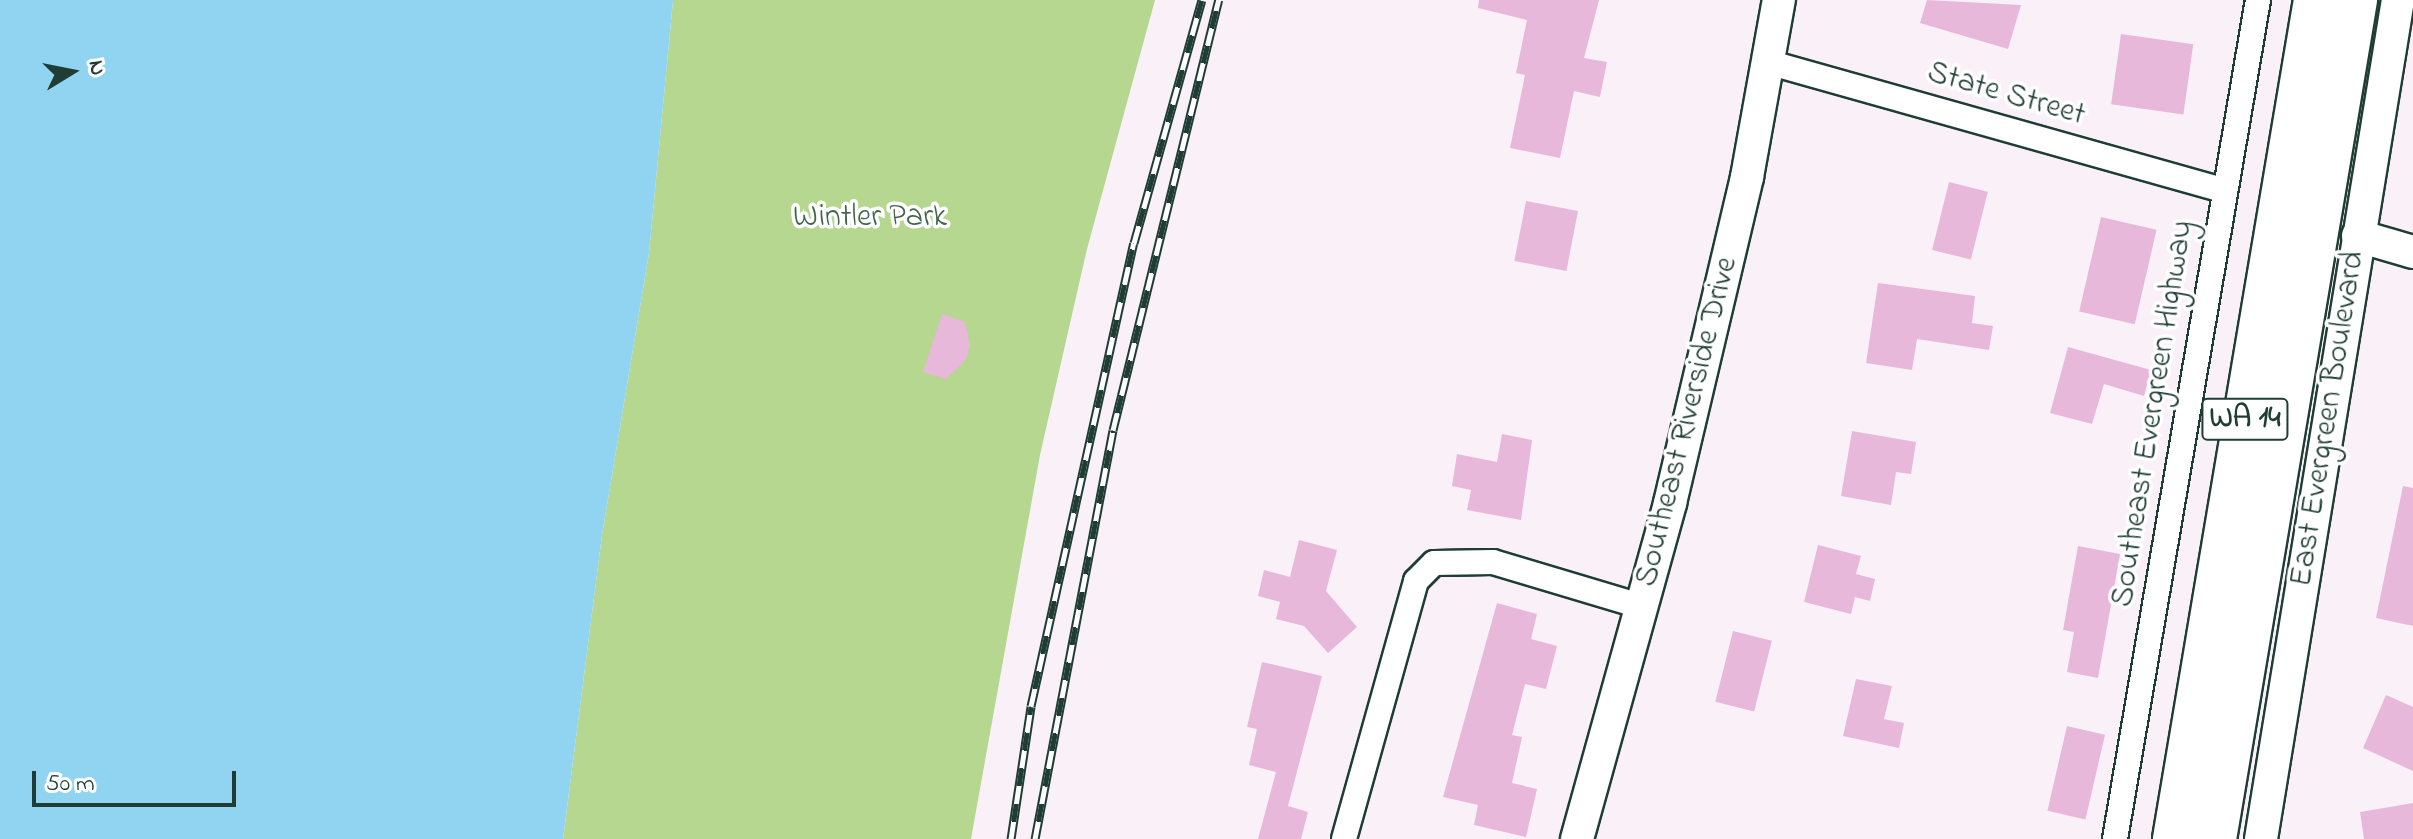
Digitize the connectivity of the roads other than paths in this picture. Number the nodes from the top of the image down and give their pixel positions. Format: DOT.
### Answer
graph roads {
  1 [pos="1779,0"];
  2 [pos="2258,0"];
  3 [pos="2316,0"];
  4 [pos="2355,0"];
  5 [pos="2398,0"];
  6 [pos="1771,63"];
  7 [pos="2223,190"];
  8 [pos="2358,236"];
  9 [pos="2413,252"];
  10 [pos="1644,607"];
  11 [pos="1344,839"];
  12 [pos="1577,839"];
  13 [pos="2115,839"];
  14 [pos="2175,839"];
  15 [pos="2214,839"];
  16 [pos="2261,839"];
  1 -- 6 [label="street, Southeast Riverside Drive"];
  2 -- 7 [label="street, Southeast Evergreen Highway"];
  3 -- 14 [label="highway, WA 14"];
  4 -- 15 [label="highway, WA 14"];
  5 -- 8 [label="street, East Evergreen Boulevard"];
  6 -- 7 [label="street, State Street"];
  6 -- 10 [label="street, Southeast Riverside Drive"];
  7 -- 13 [label="street, Southeast Evergreen Highway"];
  8 -- 9 [label="street"];
  8 -- 16 [label="street, East Evergreen Boulevard"];
  10 -- 11 [label="street"];
  10 -- 12 [label="street, Southeast Riverside Drive"];
}
